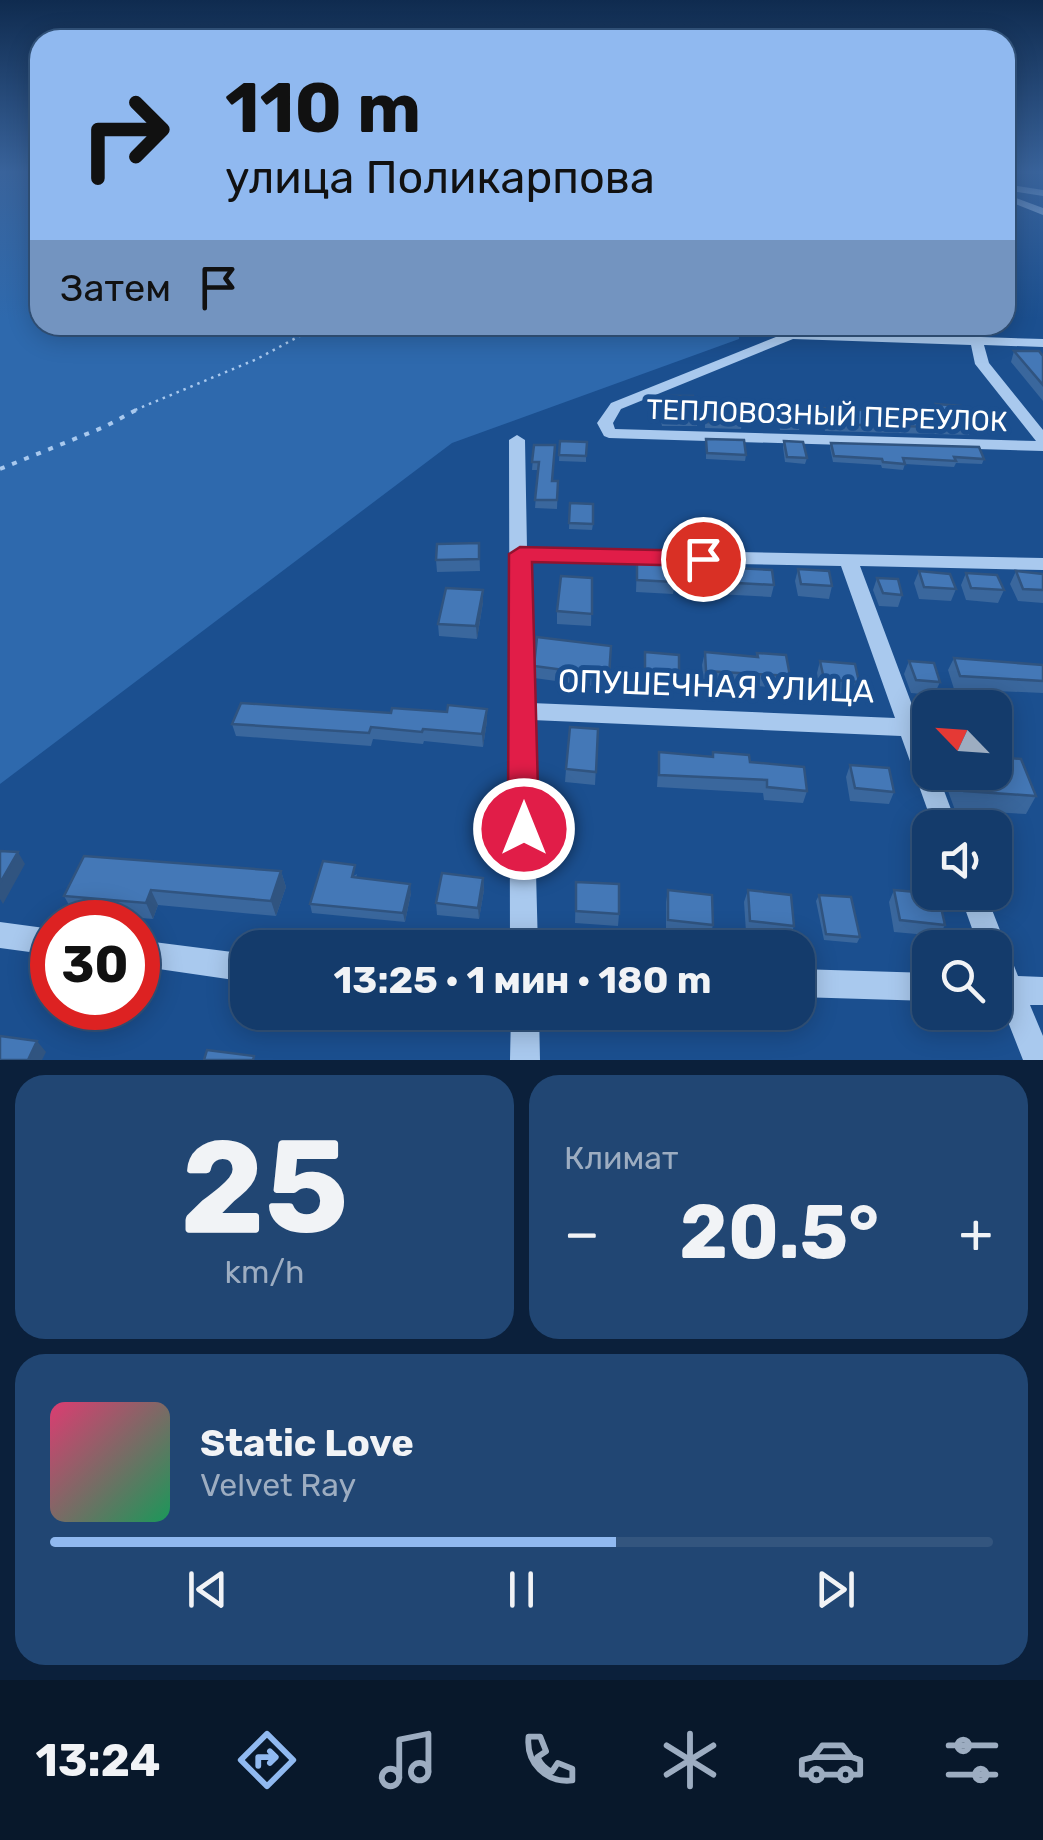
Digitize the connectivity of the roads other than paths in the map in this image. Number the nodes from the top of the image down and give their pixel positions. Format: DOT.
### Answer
graph roads {
  1 [pos="789,335"];
  2 [pos="818,335"];
  3 [pos="974,335"];
  4 [pos="978,341"];
  5 [pos="1043,344"];
  6 [pos="518,440"];
  7 [pos="1043,443"];
  8 [pos="520,554"];
  9 [pos="849,562"];
  10 [pos="1043,564"];
  11 [pos="523,711"];
  12 [pos="908,727"];
  13 [pos="939,810"];
  14 [pos="524,930"];
  15 [pos="0,935"];
  16 [pos="30,939"];
  17 [pos="160,956"];
  18 [pos="230,966"];
  19 [pos="815,984"];
  20 [pos="912,987"];
  21 [pos="1012,990"];
  22 [pos="1043,990"];
  23 [pos="1012,1009"];
  24 [pos="525,1030"];
  25 [pos="525,1060"];
  26 [pos="1038,1060"];
  1 -- 7 [label="street, ТЕПЛОВОЗНЫЙ ПЕРЕУЛОК"];
  2 -- 4 [label="street, ТЕПЛОВОЗНЫЙ ПЕРЕУЛОК"];
  3 -- 4 [label="street"];
  4 -- 5 [label="street"];
  4 -- 7 [label="street"];
  6 -- 8 [label="street"];
  8 -- 9 [label="street"];
  8 -- 11 [label="street"];
  9 -- 10 [label="street"];
  9 -- 12 [label="street"];
  11 -- 12 [label="street, ОПУШЕЧНАЯ УЛИЦА"];
  11 -- 14 [label="street"];
  12 -- 13 [label="street"];
  15 -- 16 [label="street"];
  17 -- 18 [label="street"];
  19 -- 20 [label="street"];
  21 -- 22 [label="street"];
  23 -- 26 [label="street"];
  24 -- 25 [label="street"];
}
